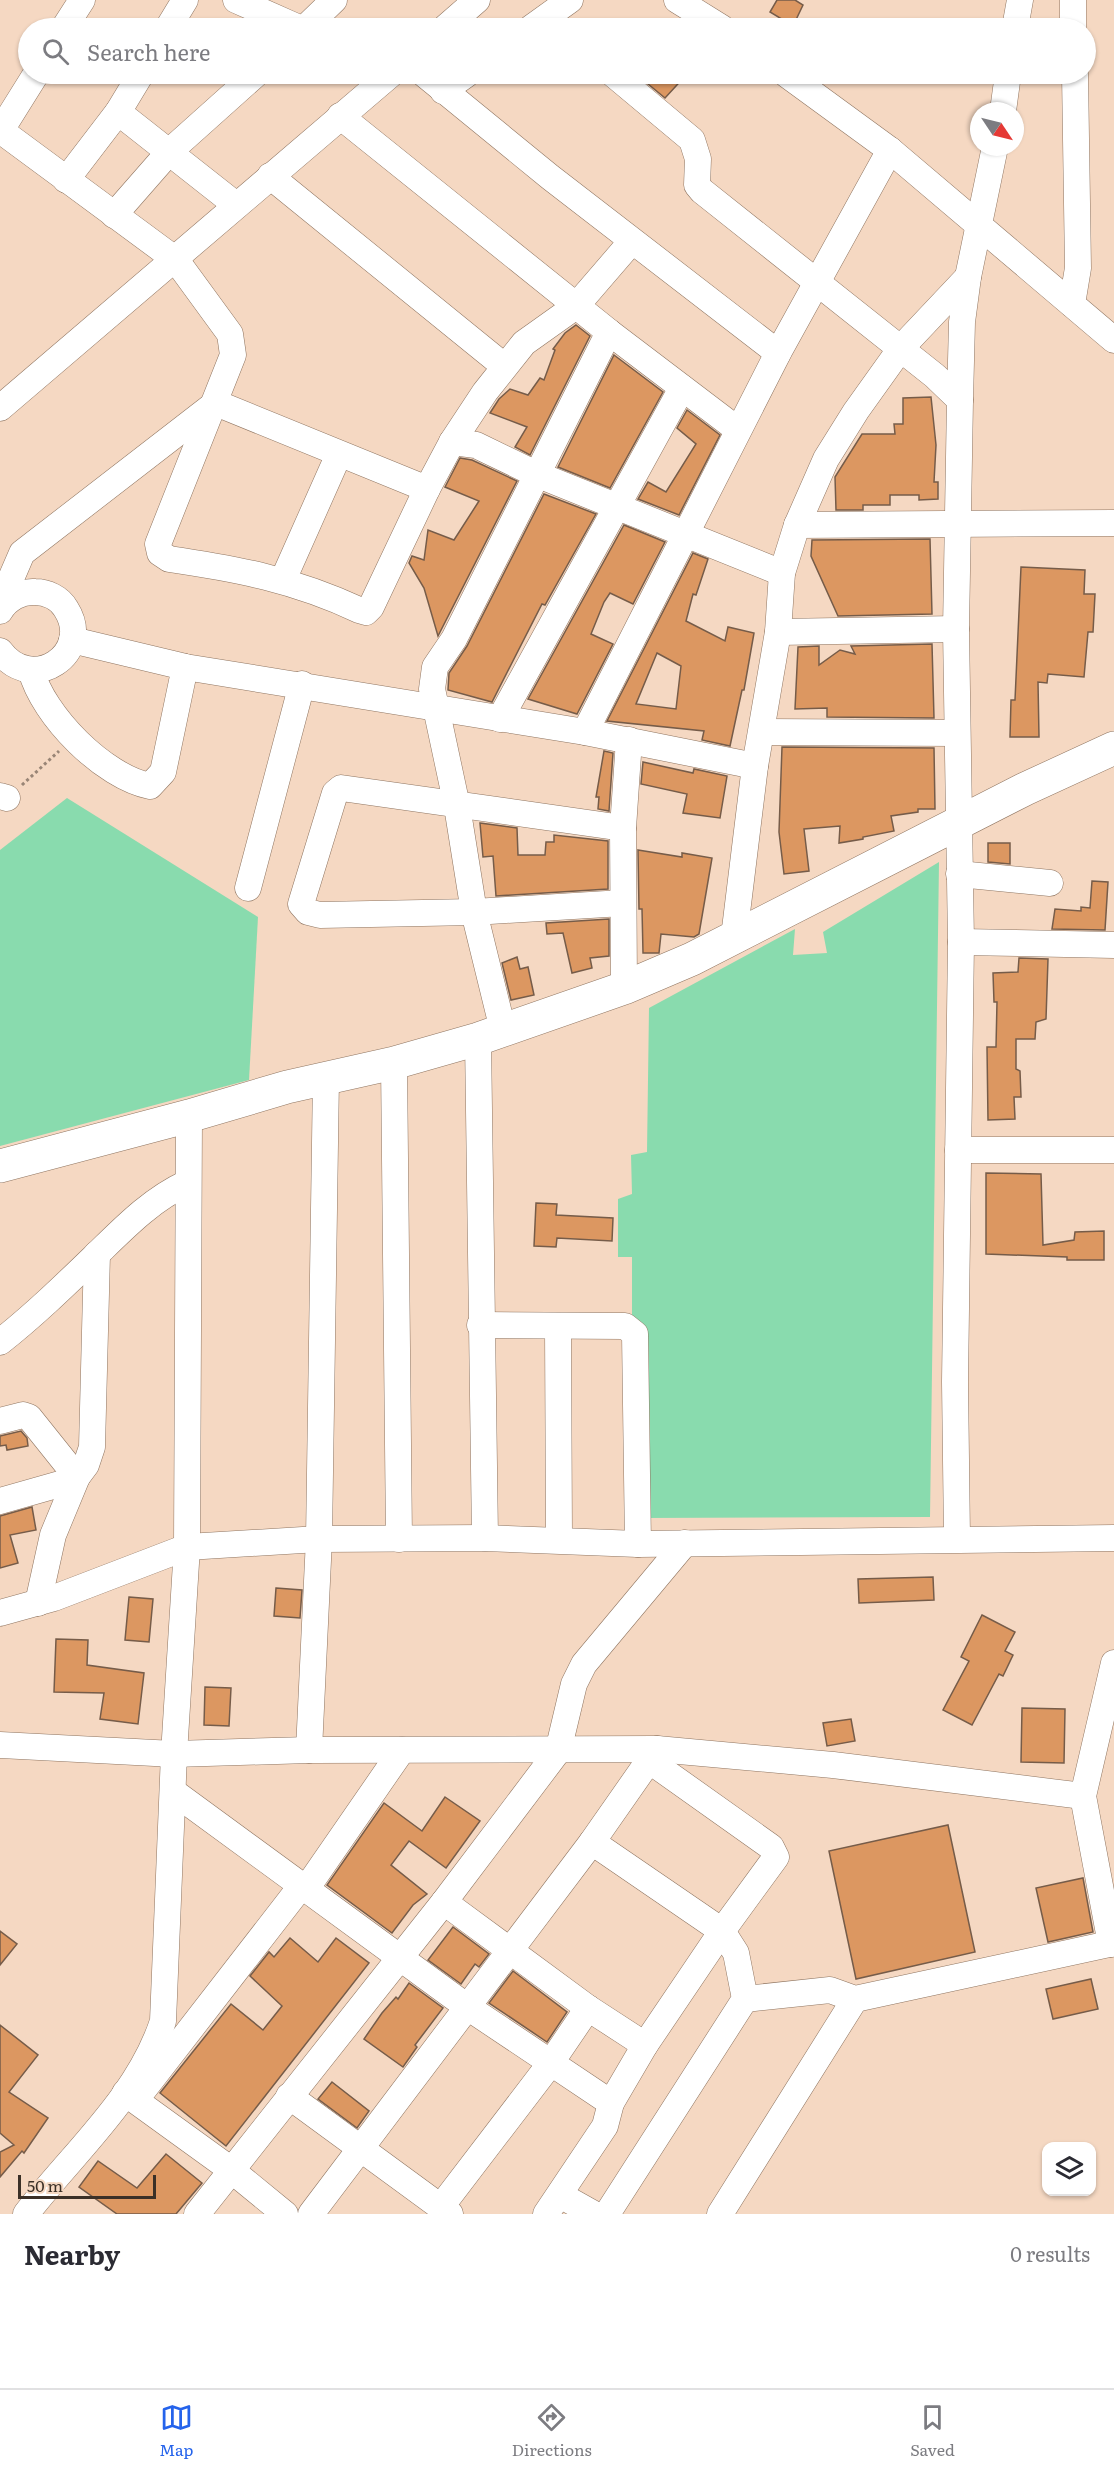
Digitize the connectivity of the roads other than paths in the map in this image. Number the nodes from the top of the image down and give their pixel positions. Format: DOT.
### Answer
graph roads {
  1 [pos="82,0"];
  2 [pos="185,0"];
  3 [pos="236,0"];
  4 [pos="334,0"];
  5 [pos="570,0"];
  6 [pos="677,0"];
  7 [pos="1020,0"];
  8 [pos="1072,0"];
  9 [pos="467,2"];
  10 [pos="70,18"];
  11 [pos="174,18"];
  12 [pos="276,18"];
  13 [pos="315,18"];
  14 [pos="453,18"];
  15 [pos="553,18"];
  16 [pos="706,18"];
  17 [pos="1017,18"];
  18 [pos="1073,18"];
  19 [pos="30,84"];
  20 [pos="135,84"];
  21 [pos="245,84"];
  22 [pos="379,84"];
  23 [pos="435,84"];
  24 [pos="453,84"];
  25 [pos="626,84"];
  26 [pos="800,84"];
  27 [pos="1007,84"];
  28 [pos="1075,84"];
  29 [pos="443,91"];
  30 [pos="1004,102"];
  31 [pos="118,112"];
  32 [pos="340,116"];
  33 [pos="0,130"];
  34 [pos="890,150"];
  35 [pos="170,151"];
  36 [pos="994,156"];
  37 [pos="270,176"];
  38 [pos="66,180"];
  39 [pos="236,205"];
  40 [pos="114,215"];
  41 [pos="980,224"];
  42 [pos="632,241"];
  43 [pos="176,260"];
  44 [pos="968,277"];
  45 [pos="815,282"];
  46 [pos="1072,304"];
  47 [pos="576,306"];
  48 [pos="609,332"];
  49 [pos="1114,340"];
  50 [pos="901,348"];
  51 [pos="778,353"];
  52 [pos="504,366"];
  53 [pos="682,388"];
  54 [pos="960,400"];
  55 [pos="216,402"];
  56 [pos="0,408"];
  57 [pos="738,430"];
  58 [pos="452,442"];
  59 [pos="339,454"];
  60 [pos="536,474"];
  61 [pos="427,489"];
  62 [pos="615,506"];
  63 [pos="1114,523"];
  64 [pos="797,525"];
  65 [pos="959,525"];
  66 [pos="684,534"];
  67 [pos="782,573"];
  68 [pos="283,580"];
  69 [pos="5,605"];
  70 [pos="956,629"];
  71 [pos="778,632"];
  72 [pos="72,640"];
  73 [pos="2,658"];
  74 [pos="185,667"];
  75 [pos="31,670"];
  76 [pos="302,684"];
  77 [pos="435,709"];
  78 [pos="500,719"];
  79 [pos="585,732"];
  80 [pos="763,732"];
  81 [pos="956,733"];
  82 [pos="629,740"];
  83 [pos="1114,748"];
  84 [pos="755,766"];
  85 [pos="457,806"];
  86 [pos="958,825"];
  87 [pos="624,828"];
  88 [pos="959,874"];
  89 [pos="1050,883"];
  90 [pos="248,888"];
  91 [pos="623,903"];
  92 [pos="474,912"];
  93 [pos="734,937"];
  94 [pos="961,942"];
  95 [pos="1114,945"];
  96 [pos="624,988"];
  97 [pos="490,1034"];
  98 [pos="394,1063"];
  99 [pos="326,1077"];
  100 [pos="189,1116"];
  101 [pos="958,1149"];
  102 [pos="1114,1150"];
  103 [pos="0,1166"];
  104 [pos="187,1183"];
  105 [pos="97,1254"];
  106 [pos="480,1325"];
  107 [pos="558,1326"];
  108 [pos="0,1342"];
  109 [pos="0,1421"];
  110 [pos="76,1479"];
  111 [pos="0,1501"];
  112 [pos="485,1538"];
  113 [pos="957,1538"];
  114 [pos="1114,1538"];
  115 [pos="319,1539"];
  116 [pos="399,1539"];
  117 [pos="559,1539"];
  118 [pos="685,1543"];
  119 [pos="638,1544"];
  120 [pos="187,1547"];
  121 [pos="38,1603"];
  122 [pos="0,1613"];
  123 [pos="1114,1663"];
  124 [pos="0,1745"];
  125 [pos="309,1750"];
  126 [pos="402,1750"];
  127 [pos="558,1751"];
  128 [pos="174,1754"];
  129 [pos="653,1755"];
  130 [pos="175,1793"];
  131 [pos="1083,1796"];
  132 [pos="592,1842"];
  133 [pos="304,1887"];
  134 [pos="444,1902"];
  135 [pos="722,1931"];
  136 [pos="1113,1944"];
  137 [pos="509,1950"];
  138 [pos="399,1958"];
  139 [pos="855,1999"];
  140 [pos="745,2000"];
  141 [pos="466,2006"];
  142 [pos="588,2008"];
  143 [pos="645,2045"];
  144 [pos="550,2064"];
  145 [pos="289,2096"];
  146 [pos="130,2097"];
  147 [pos="611,2103"];
  148 [pos="359,2148"];
  149 [pos="230,2169"];
  150 [pos="553,2204"];
  151 [pos="445,2211"];
  152 [pos="33,2212"];
  153 [pos="196,2214"];
  154 [pos="285,2214"];
  155 [pos="311,2214"];
  156 [pos="594,2214"];
  157 [pos="607,2214"];
  158 [pos="720,2214"];
  1 -- 10 [label="street"];
  2 -- 11 [label="street"];
  3 -- 12 [label="street"];
  4 -- 13 [label="street"];
  5 -- 15 [label="street"];
  6 -- 16 [label="street"];
  7 -- 17 [label="street"];
  8 -- 18 [label="street"];
  9 -- 14 [label="street"];
  19 -- 33 [label="street"];
  20 -- 31 [label="street"];
  21 -- 35 [label="street"];
  22 -- 32 [label="street"];
  23 -- 29 [label="street"];
  24 -- 29 [label="street"];
  25 -- 45 [label="street"];
  26 -- 34 [label="street"];
  27 -- 30 [label="street"];
  28 -- 46 [label="street"];
  29 -- 42 [label="street"];
  31 -- 35 [label="street"];
  31 -- 38 [label="street"];
  32 -- 37 [label="street"];
  32 -- 47 [label="street"];
  33 -- 38 [label="street"];
  34 -- 41 [label="street"];
  34 -- 45 [label="street"];
  35 -- 39 [label="street"];
  35 -- 40 [label="street"];
  36 -- 41 [label="street"];
  37 -- 39 [label="street"];
  37 -- 52 [label="street"];
  38 -- 40 [label="street"];
  39 -- 43 [label="street"];
  40 -- 43 [label="street"];
  41 -- 44 [label="street"];
  41 -- 46 [label="street"];
  42 -- 47 [label="street"];
  42 -- 51 [label="street"];
  43 -- 55 [label="street"];
  43 -- 56 [label="street"];
  44 -- 50 [label="street"];
  44 -- 54 [label="street"];
  45 -- 50 [label="street"];
  45 -- 51 [label="street"];
  46 -- 49 [label="street"];
  47 -- 48 [label="street"];
  47 -- 52 [label="street"];
  48 -- 53 [label="street"];
  48 -- 60 [label="street"];
  50 -- 54 [label="street"];
  50 -- 64 [label="street"];
  51 -- 57 [label="street"];
  52 -- 58 [label="street"];
  53 -- 57 [label="street"];
  53 -- 62 [label="street"];
  54 -- 65 [label="street"];
  55 -- 59 [label="street"];
  55 -- 68 [label="street"];
  55 -- 69 [label="street"];
  57 -- 66 [label="street"];
  58 -- 60 [label="street"];
  58 -- 61 [label="street"];
  59 -- 61 [label="street"];
  59 -- 68 [label="street"];
  60 -- 62 [label="street"];
  60 -- 77 [label="street"];
  61 -- 68 [label="street"];
  62 -- 66 [label="street"];
  62 -- 78 [label="street"];
  63 -- 65 [label="street"];
  64 -- 65 [label="street"];
  64 -- 67 [label="street"];
  65 -- 70 [label="street"];
  66 -- 67 [label="street"];
  66 -- 79 [label="street"];
  67 -- 71 [label="street"];
  69 -- 72 [label="street"];
  70 -- 71 [label="street"];
  70 -- 81 [label="street"];
  71 -- 80 [label="street"];
  72 -- 74 [label="street"];
  72 -- 75 [label="street"];
  73 -- 75 [label="street"];
  74 -- 75 [label="street"];
  74 -- 76 [label="street"];
  76 -- 77 [label="street"];
  76 -- 90 [label="street"];
  77 -- 78 [label="street"];
  77 -- 85 [label="street"];
  78 -- 79 [label="street"];
  79 -- 82 [label="street"];
  80 -- 81 [label="street"];
  80 -- 84 [label="street"];
  81 -- 86 [label="street"];
  82 -- 84 [label="street"];
  82 -- 87 [label="street"];
  83 -- 86 [label="main road"];
  84 -- 93 [label="street"];
  85 -- 87 [label="street"];
  85 -- 92 [label="street"];
  85 -- 92 [label="street"];
  86 -- 88 [label="street"];
  86 -- 93 [label="main road"];
  87 -- 91 [label="street"];
  88 -- 89 [label="street"];
  88 -- 94 [label="street"];
  91 -- 92 [label="street"];
  91 -- 96 [label="street"];
  92 -- 97 [label="street"];
  93 -- 96 [label="main road"];
  94 -- 95 [label="street"];
  94 -- 101 [label="street"];
  96 -- 97 [label="main road"];
  97 -- 98 [label="main road"];
  97 -- 106 [label="street"];
  98 -- 99 [label="main road"];
  98 -- 116 [label="street"];
  99 -- 100 [label="main road"];
  99 -- 115 [label="street"];
  100 -- 103 [label="main road"];
  100 -- 104 [label="street"];
  101 -- 102 [label="street"];
  101 -- 113 [label="street"];
  104 -- 105 [label="street"];
  104 -- 120 [label="street"];
  105 -- 108 [label="street"];
  105 -- 110 [label="street"];
  106 -- 107 [label="street"];
  106 -- 112 [label="street"];
  107 -- 117 [label="street"];
  107 -- 119 [label="street"];
  109 -- 110 [label="street"];
  110 -- 111 [label="street"];
  110 -- 121 [label="street"];
  112 -- 116 [label="street"];
  112 -- 117 [label="street"];
  113 -- 114 [label="street"];
  113 -- 118 [label="street"];
  115 -- 116 [label="street"];
  115 -- 120 [label="street"];
  115 -- 125 [label="street"];
  117 -- 119 [label="street"];
  118 -- 119 [label="street"];
  118 -- 127 [label="street"];
  120 -- 121 [label="street"];
  120 -- 128 [label="street"];
  121 -- 122 [label="street"];
  123 -- 131 [label="street"];
  124 -- 128 [label="street"];
  125 -- 126 [label="street"];
  125 -- 128 [label="street"];
  126 -- 127 [label="street"];
  126 -- 133 [label="street"];
  127 -- 129 [label="street"];
  127 -- 134 [label="street"];
  128 -- 130 [label="street"];
  129 -- 131 [label="street"];
  129 -- 132 [label="street"];
  129 -- 135 [label="street"];
  130 -- 133 [label="street"];
  130 -- 146 [label="street"];
  131 -- 136 [label="street"];
  132 -- 135 [label="street"];
  132 -- 137 [label="street"];
  133 -- 138 [label="street"];
  133 -- 146 [label="street"];
  134 -- 137 [label="street"];
  134 -- 138 [label="street"];
  135 -- 140 [label="street"];
  135 -- 143 [label="street"];
  136 -- 139 [label="street"];
  137 -- 141 [label="street"];
  137 -- 142 [label="street"];
  138 -- 141 [label="street"];
  138 -- 145 [label="street"];
  139 -- 140 [label="street"];
  139 -- 158 [label="street"];
  140 -- 157 [label="street"];
  141 -- 144 [label="street"];
  141 -- 148 [label="street"];
  142 -- 143 [label="street"];
  142 -- 144 [label="street"];
  143 -- 147 [label="street"];
  144 -- 147 [label="street"];
  144 -- 151 [label="street"];
  145 -- 148 [label="street"];
  145 -- 149 [label="street"];
  146 -- 149 [label="street"];
  146 -- 152 [label="street"];
  147 -- 150 [label="street"];
  148 -- 151 [label="street"];
  148 -- 155 [label="street"];
  149 -- 153 [label="street"];
  149 -- 154 [label="street"];
  150 -- 156 [label="street"];
}
